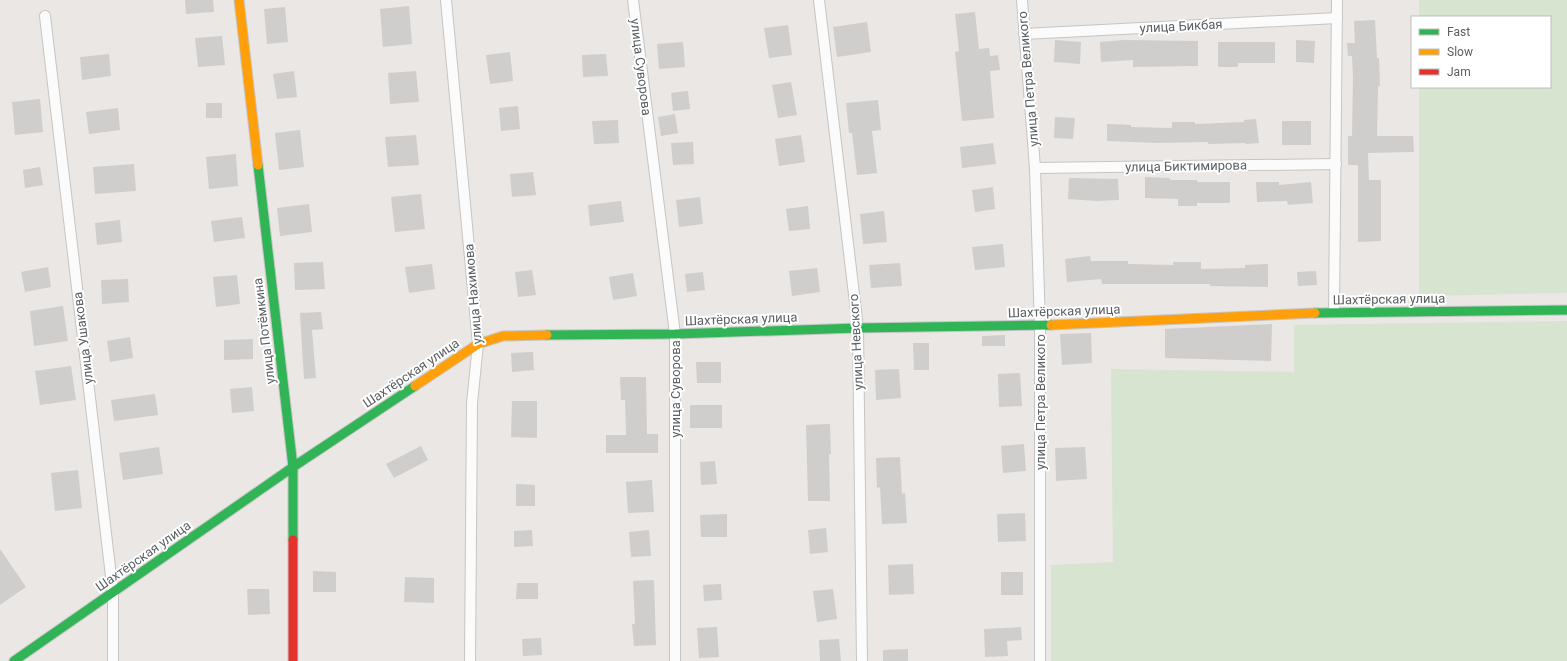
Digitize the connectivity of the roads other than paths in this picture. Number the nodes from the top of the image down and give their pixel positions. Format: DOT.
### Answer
graph roads {
  1 [pos="239,0"];
  2 [pos="446,0"];
  3 [pos="633,0"];
  4 [pos="819,0"];
  5 [pos="1022,0"];
  6 [pos="1337,0"];
  7 [pos="45,16"];
  8 [pos="1337,18"];
  9 [pos="1024,34"];
  10 [pos="1336,164"];
  11 [pos="1035,168"];
  12 [pos="1567,310"];
  13 [pos="1334,312"];
  14 [pos="1040,326"];
  15 [pos="858,328"];
  16 [pos="675,334"];
  17 [pos="478,344"];
  18 [pos="293,467"];
  19 [pos="112,593"];
  20 [pos="14,661"];
  21 [pos="113,661"];
  22 [pos="293,661"];
  23 [pos="470,661"];
  24 [pos="675,661"];
  25 [pos="862,661"];
  26 [pos="1040,661"];
  1 -- 18 [label="street, улица Потёмкина"];
  2 -- 17 [label="street, улица Нахимова"];
  3 -- 16 [label="street, улица Суворова"];
  4 -- 15 [label="street, улица Невского"];
  5 -- 9 [label="street, улица Петра Великого"];
  6 -- 8 [label="street"];
  7 -- 19 [label="street, улица Ушакова"];
  8 -- 9 [label="street, улица Бикбая"];
  8 -- 10 [label="street"];
  9 -- 11 [label="street, улица Петра Великого"];
  10 -- 11 [label="street, улица Биктимирова"];
  10 -- 13 [label="street"];
  11 -- 14 [label="street, улица Петра Великого"];
  12 -- 13 [label="street, Шахтёрская улица"];
  13 -- 14 [label="street, Шахтёрская улица"];
  14 -- 15 [label="street, Шахтёрская улица"];
  14 -- 26 [label="street, улица Петра Великого"];
  15 -- 16 [label="street, Шахтёрская улица"];
  15 -- 25 [label="street, улица Невского"];
  16 -- 17 [label="street, Шахтёрская улица"];
  16 -- 24 [label="street, улица Суворова"];
  17 -- 18 [label="street, Шахтёрская улица"];
  17 -- 23 [label="street, улица Нахимова"];
  18 -- 19 [label="street, Шахтёрская улица"];
  18 -- 22 [label="street, улица Потёмкина"];
  19 -- 20 [label="street, Шахтёрская улица"];
  19 -- 21 [label="street, улица Ушакова"];
}
